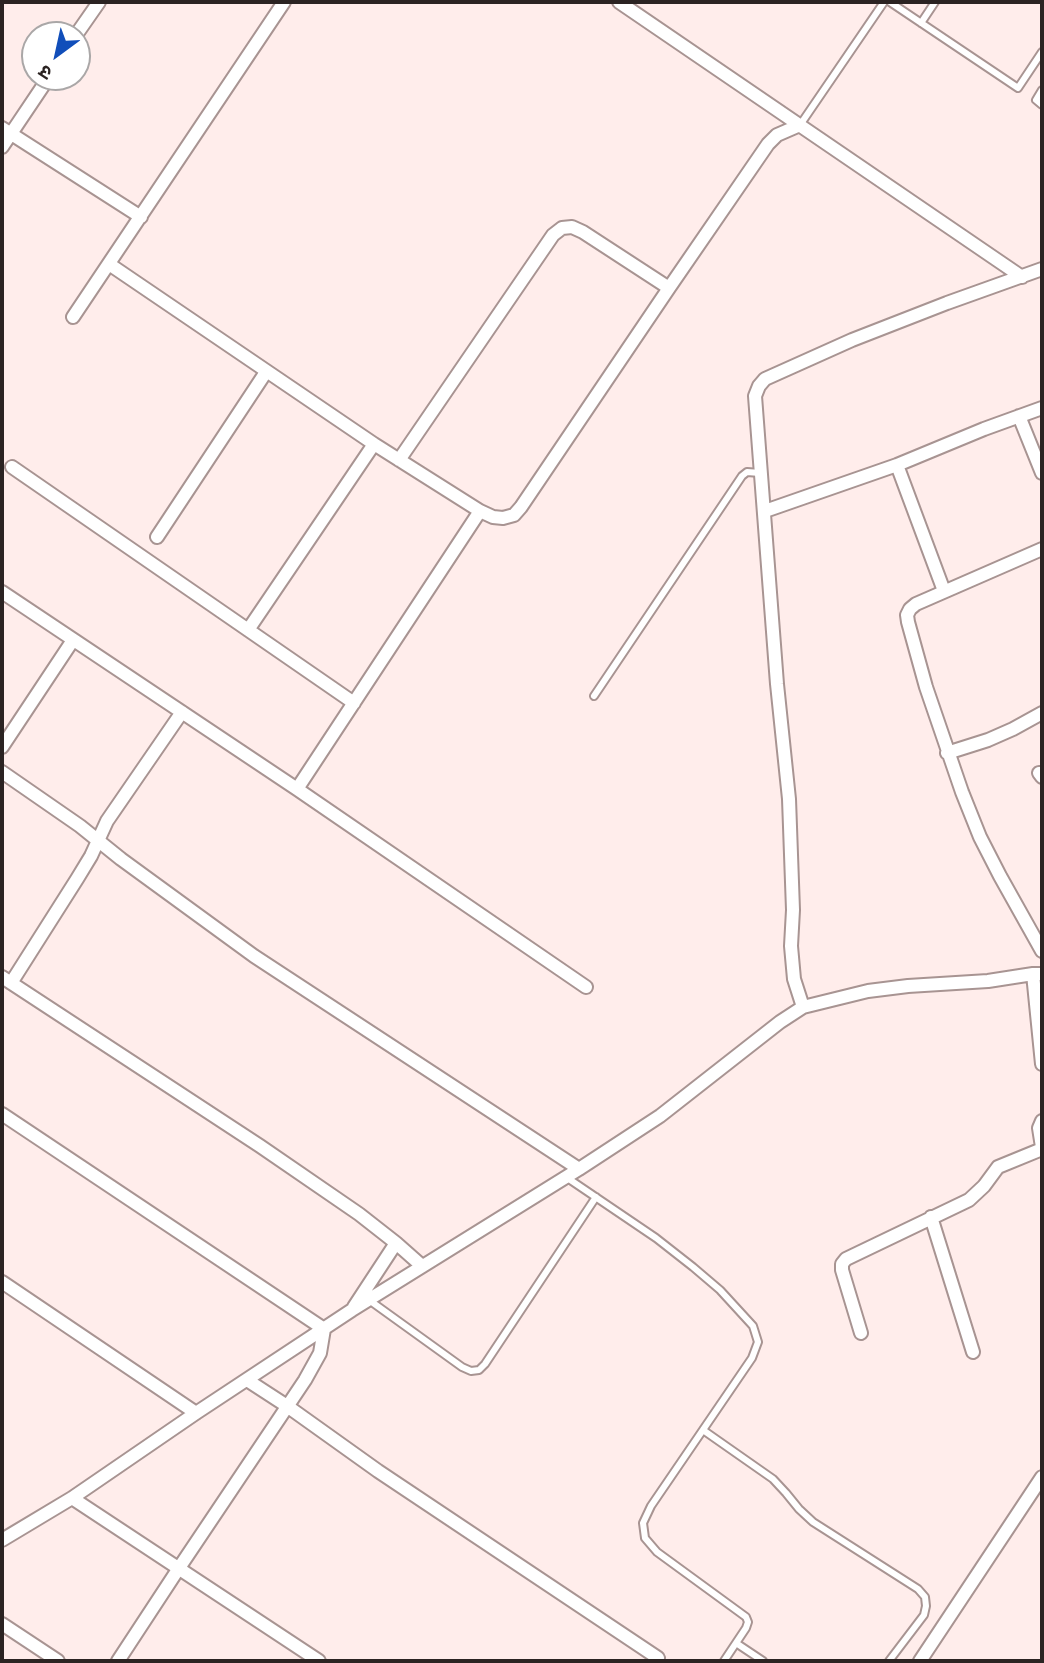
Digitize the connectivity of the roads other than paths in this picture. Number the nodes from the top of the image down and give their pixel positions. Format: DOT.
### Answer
graph roads {
  1 [pos="99,2"];
  2 [pos="284,2"];
  3 [pos="619,2"];
  4 [pos="884,2"];
  5 [pos="890,2"];
  6 [pos="936,2"];
  7 [pos="86,21"];
  8 [pos="921,23"];
  9 [pos="1042,52"];
  10 [pos="1042,90"];
  11 [pos="37,91"];
  12 [pos="1042,105"];
  13 [pos="800,125"];
  14 [pos="6,131"];
  15 [pos="2,147"];
  16 [pos="141,217"];
  17 [pos="109,264"];
  18 [pos="1042,269"];
  19 [pos="1022,277"];
  20 [pos="669,288"];
  21 [pos="73,317"];
  22 [pos="266,372"];
  23 [pos="1042,408"];
  24 [pos="1019,416"];
  25 [pos="374,444"];
  26 [pos="399,460"];
  27 [pos="897,465"];
  28 [pos="12,467"];
  29 [pos="762,473"];
  30 [pos="1042,473"];
  31 [pos="480,511"];
  32 [pos="765,511"];
  33 [pos="157,537"];
  34 [pos="1042,549"];
  35 [pos="944,591"];
  36 [pos="2,592"];
  37 [pos="248,630"];
  38 [pos="73,639"];
  39 [pos="594,696"];
  40 [pos="354,703"];
  41 [pos="182,712"];
  42 [pos="1042,713"];
  43 [pos="2,747"];
  44 [pos="947,753"];
  45 [pos="2,772"];
  46 [pos="297,789"];
  47 [pos="98,839"];
  48 [pos="1042,951"];
  49 [pos="1037,974"];
  50 [pos="6,980"];
  51 [pos="586,987"];
  52 [pos="803,1007"];
  53 [pos="1042,1063"];
  54 [pos="2,1114"];
  55 [pos="1042,1121"];
  56 [pos="1042,1148"];
  57 [pos="579,1169"];
  58 [pos="566,1177"];
  59 [pos="596,1197"];
  60 [pos="931,1217"];
  61 [pos="396,1243"];
  62 [pos="422,1266"];
  63 [pos="2,1282"];
  64 [pos="368,1300"];
  65 [pos="352,1310"];
  66 [pos="324,1329"];
  67 [pos="861,1333"];
  68 [pos="973,1352"];
  69 [pos="247,1380"];
  70 [pos="287,1406"];
  71 [pos="195,1413"];
  72 [pos="703,1430"];
  73 [pos="1042,1477"];
  74 [pos="72,1498"];
  75 [pos="2,1540"];
  76 [pos="179,1568"];
  77 [pos="2,1624"];
  78 [pos="736,1643"];
  79 [pos="658,1658"];
  80 [pos="58,1661"];
  81 [pos="118,1661"];
  82 [pos="319,1661"];
  83 [pos="724,1661"];
  84 [pos="763,1661"];
  85 [pos="889,1661"];
  86 [pos="920,1661"];
  1 -- 7 [label="street"];
  2 -- 16 [label="street"];
  3 -- 13 [label="street"];
  4 -- 13 [label="lane"];
  5 -- 8 [label="lane"];
  6 -- 8 [label="lane"];
  8 -- 9 [label="lane"];
  10 -- 12 [label="lane"];
  11 -- 14 [label="street"];
  13 -- 19 [label="street"];
  13 -- 20 [label="street"];
  14 -- 15 [label="street"];
  14 -- 16 [label="street"];
  16 -- 17 [label="street"];
  17 -- 21 [label="street"];
  17 -- 22 [label="street"];
  18 -- 19 [label="street"];
  19 -- 29 [label="street"];
  20 -- 26 [label="street"];
  20 -- 31 [label="street"];
  22 -- 25 [label="street"];
  22 -- 33 [label="street"];
  23 -- 24 [label="street"];
  24 -- 27 [label="street"];
  24 -- 30 [label="street"];
  25 -- 26 [label="street"];
  25 -- 37 [label="street"];
  26 -- 31 [label="street"];
  27 -- 32 [label="street"];
  27 -- 35 [label="street"];
  28 -- 37 [label="street"];
  29 -- 32 [label="street"];
  29 -- 39 [label="lane"];
  31 -- 40 [label="street"];
  32 -- 52 [label="street"];
  34 -- 35 [label="street"];
  35 -- 44 [label="street"];
  36 -- 38 [label="street"];
  37 -- 40 [label="street"];
  38 -- 41 [label="street"];
  38 -- 43 [label="street"];
  40 -- 46 [label="street"];
  41 -- 46 [label="street"];
  41 -- 47 [label="street"];
  42 -- 44 [label="street"];
  44 -- 48 [label="street"];
  45 -- 47 [label="street"];
  46 -- 51 [label="street"];
  47 -- 50 [label="street"];
  47 -- 57 [label="street"];
  49 -- 52 [label="street"];
  49 -- 53 [label="street"];
  50 -- 61 [label="street"];
  52 -- 57 [label="street"];
  54 -- 66 [label="street"];
  55 -- 56 [label="street"];
  56 -- 60 [label="street"];
  57 -- 58 [label="street"];
  58 -- 59 [label="lane"];
  58 -- 62 [label="street"];
  59 -- 64 [label="lane"];
  59 -- 72 [label="lane"];
  60 -- 67 [label="street"];
  60 -- 68 [label="street"];
  61 -- 62 [label="street"];
  61 -- 65 [label="street"];
  62 -- 64 [label="street"];
  63 -- 71 [label="street"];
  64 -- 65 [label="street"];
  65 -- 66 [label="street"];
  66 -- 69 [label="street"];
  66 -- 70 [label="street"];
  69 -- 70 [label="street"];
  69 -- 71 [label="street"];
  70 -- 76 [label="street"];
  70 -- 79 [label="street"];
  71 -- 74 [label="street"];
  72 -- 78 [label="lane"];
  72 -- 85 [label="lane"];
  73 -- 86 [label="street"];
  74 -- 75 [label="street"];
  74 -- 76 [label="street"];
  76 -- 81 [label="street"];
  76 -- 82 [label="street"];
  77 -- 80 [label="street"];
  78 -- 83 [label="lane"];
  78 -- 84 [label="lane"];
}
